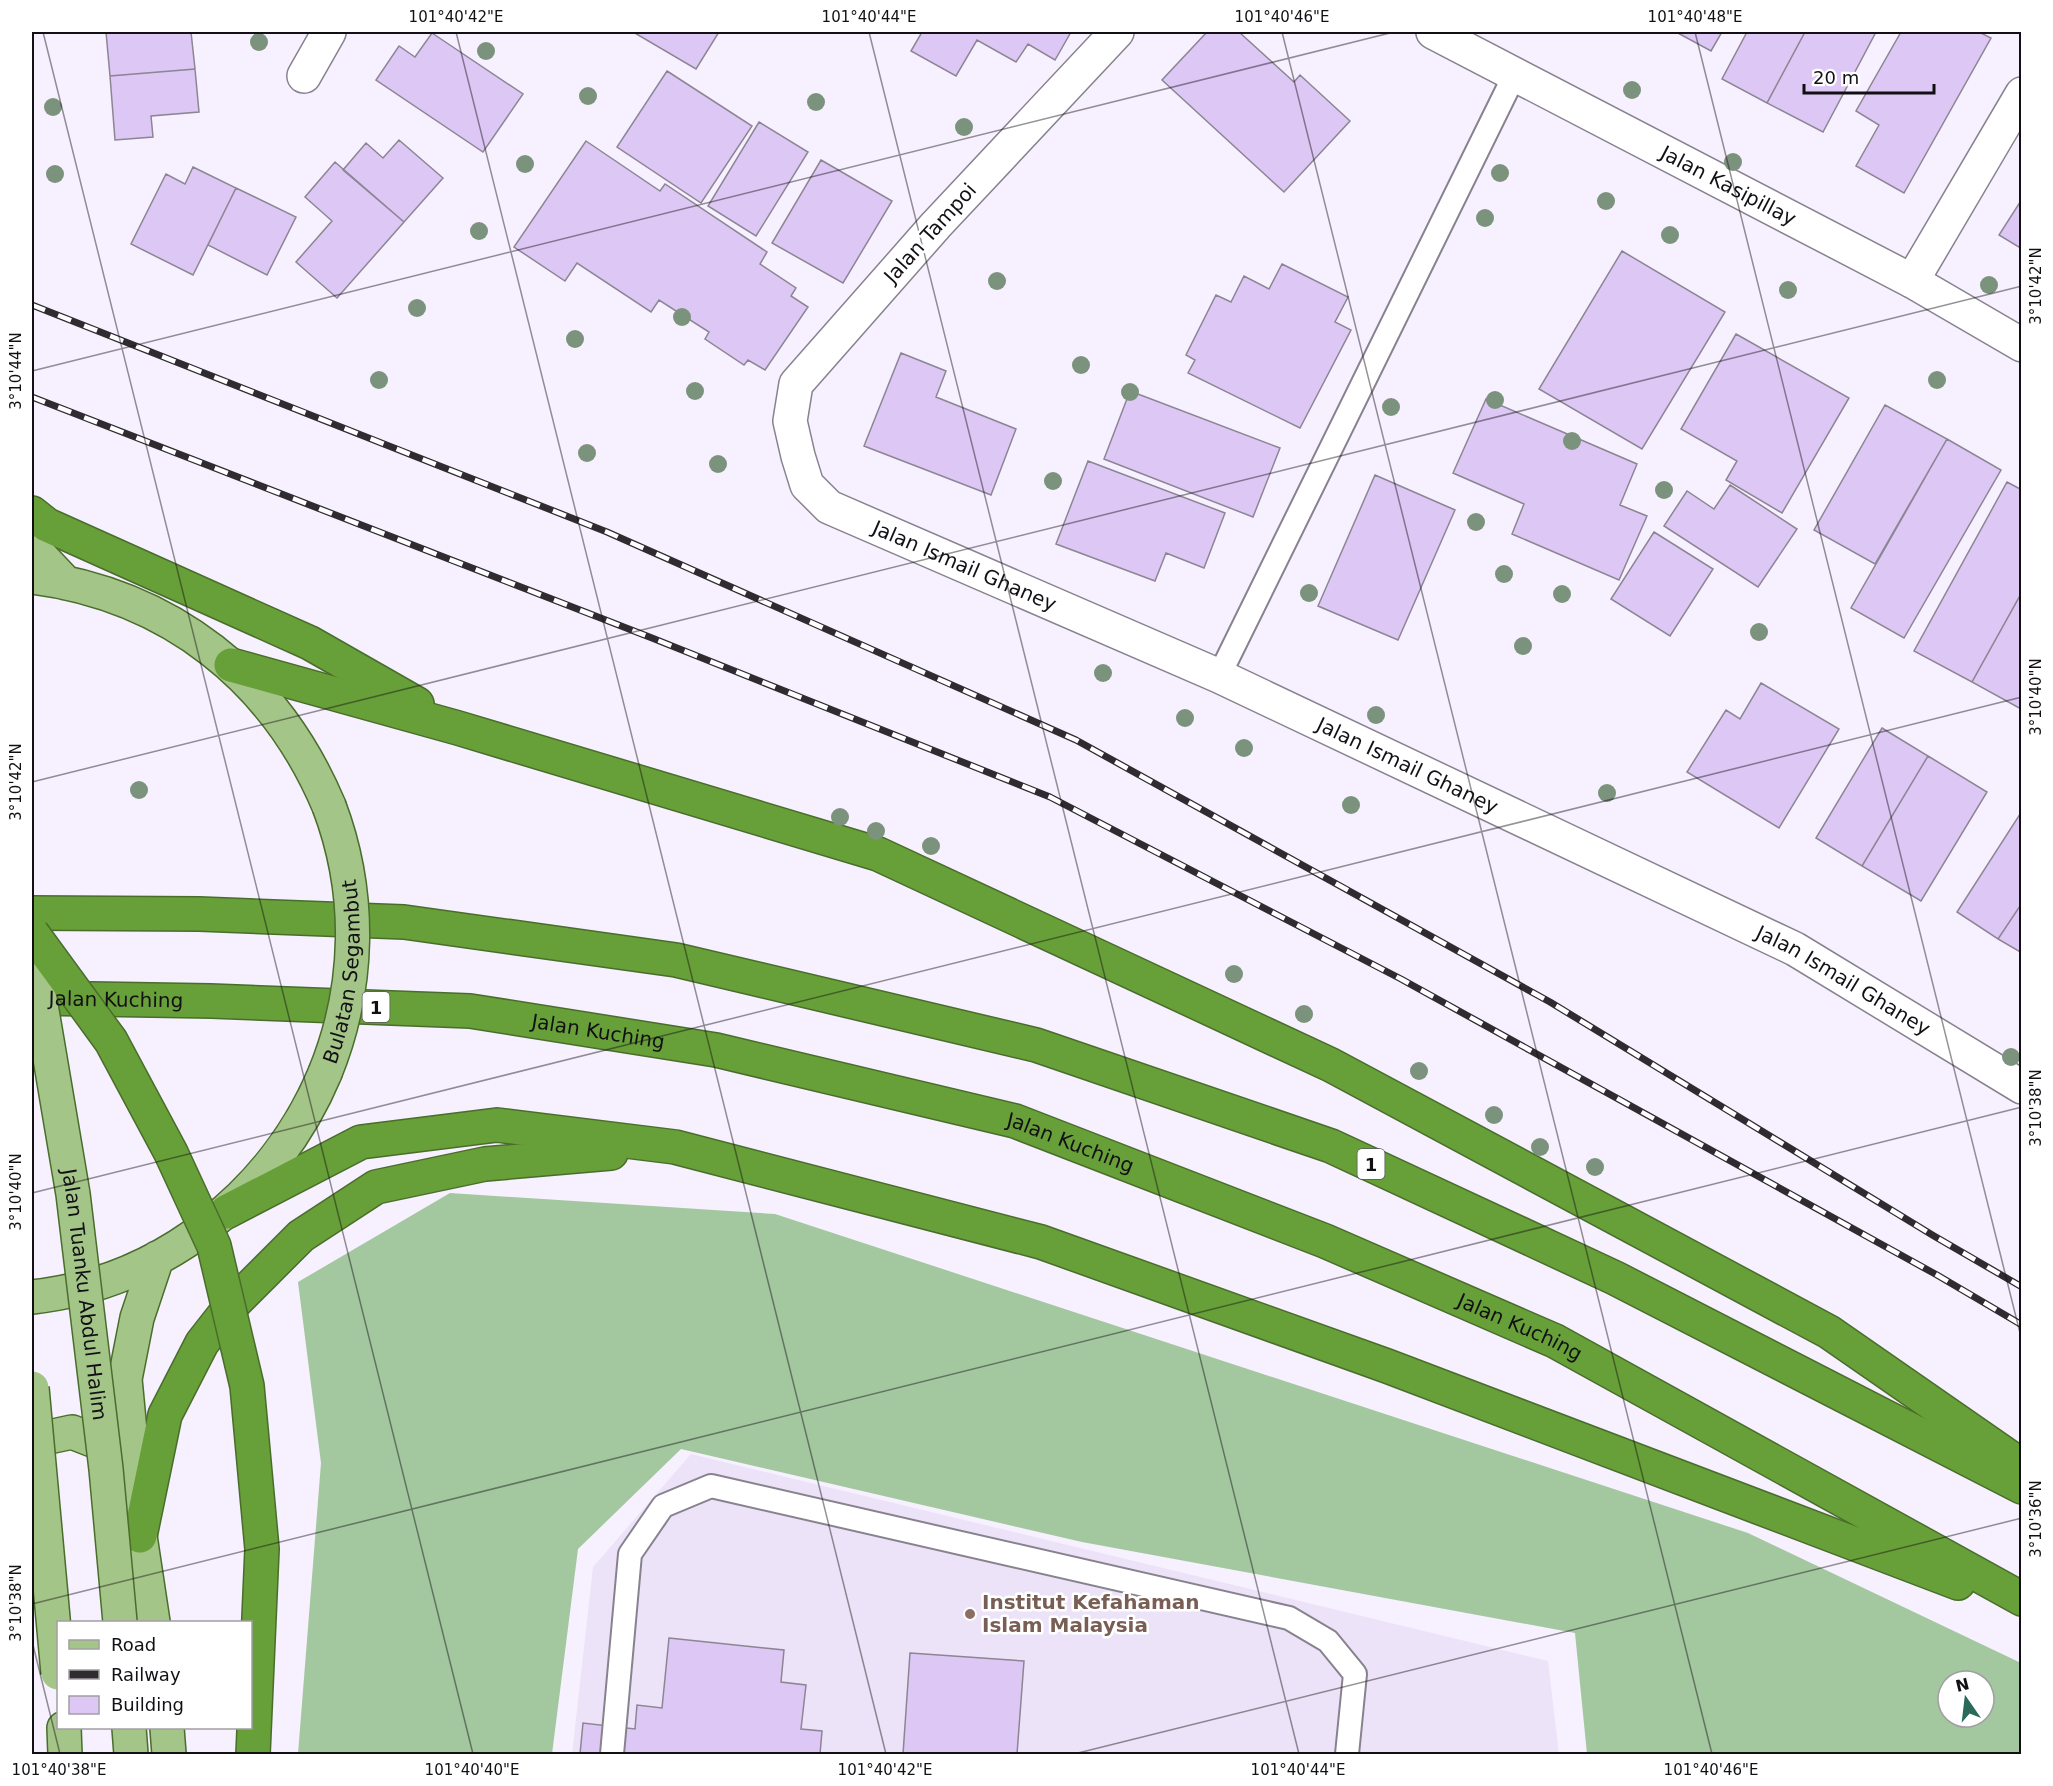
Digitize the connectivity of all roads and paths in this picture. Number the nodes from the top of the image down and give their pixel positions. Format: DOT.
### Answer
graph roads {
  1 [pos="329,32"];
  2 [pos="1117,32"];
  3 [pos="1433,32"];
  4 [pos="1515,74"];
  5 [pos="304,76"];
  6 [pos="2022,94"];
  7 [pos="1912,281"];
  8 [pos="2022,345"];
  9 [pos="798,456"];
  10 [pos="32,513"];
  11 [pos="32,547"];
  12 [pos="32,577"];
  13 [pos="66,583"];
  14 [pos="231,665"];
  15 [pos="1219,676"];
  16 [pos="458,728"];
  17 [pos="32,913"];
  18 [pos="32,933"];
  19 [pos="32,969"];
  20 [pos="32,998"];
  21 [pos="2022,1087"];
  22 [pos="675,1147"];
  23 [pos="225,1212"];
  24 [pos="157,1258"];
  25 [pos="32,1297"];
  26 [pos="32,1388"];
  27 [pos="32,1449"];
  28 [pos="2022,1466"];
  29 [pos="2022,1487"];
  30 [pos="140,1536"];
  31 [pos="2022,1599"];
  32 [pos="2022,1607"];
  33 [pos="120,1621"];
  34 [pos="153,1621"];
  35 [pos="57,1662"];
  36 [pos="64,1729"];
  37 [pos="129,1729"];
  38 [pos="167,1729"];
  39 [pos="65,1755"];
  40 [pos="131,1755"];
  41 [pos="169,1755"];
  42 [pos="253,1755"];
  43 [pos="612,1755"];
  44 [pos="1347,1755"];
  1 -- 5 [label="street"];
  2 -- 9 [label="street, Jalan Tampoi"];
  3 -- 4 [label="street, Jalan Kasipillay"];
  4 -- 7 [label="street, Jalan Kasipillay"];
  4 -- 15 [label="lane"];
  6 -- 7 [label="street"];
  7 -- 8 [label="street, Jalan Kasipillay"];
  9 -- 15 [label="street, Jalan Ismail Ghaney"];
  10 -- 16 [label="highway"];
  11 -- 13 [label="main road"];
  12 -- 13 [label="main road, Bulatan Segambut"];
  13 -- 14 [label="main road, Bulatan Segambut"];
  14 -- 16 [label="highway"];
  14 -- 23 [label="main road, Bulatan Segambut, bridge"];
  15 -- 21 [label="street, Jalan Ismail Ghaney"];
  16 -- 28 [label="highway"];
  17 -- 29 [label="highway, 1"];
  18 -- 42 [label="highway, bridge"];
  19 -- 33 [label="main road, Jalan Tuanku Abdul Halim, bridge"];
  20 -- 31 [label="highway, Jalan Kuching / 1"];
  22 -- 23 [label="highway"];
  22 -- 30 [label="highway"];
  22 -- 32 [label="highway"];
  23 -- 24 [label="main road, Bulatan Segambut"];
  24 -- 25 [label="main road, Bulatan Segambut"];
  24 -- 30 [label="main road, Jalan Tuanku Abdul Halim"];
  26 -- 35 [label="main road, bridge"];
  27 -- 30 [label="main road"];
  30 -- 34 [label="main road, Jalan Tuanku Abdul Halim"];
  36 -- 39 [label="main road"];
  37 -- 40 [label="main road"];
  38 -- 41 [label="main road"];
  43 -- 44 [label="lane"];
}
